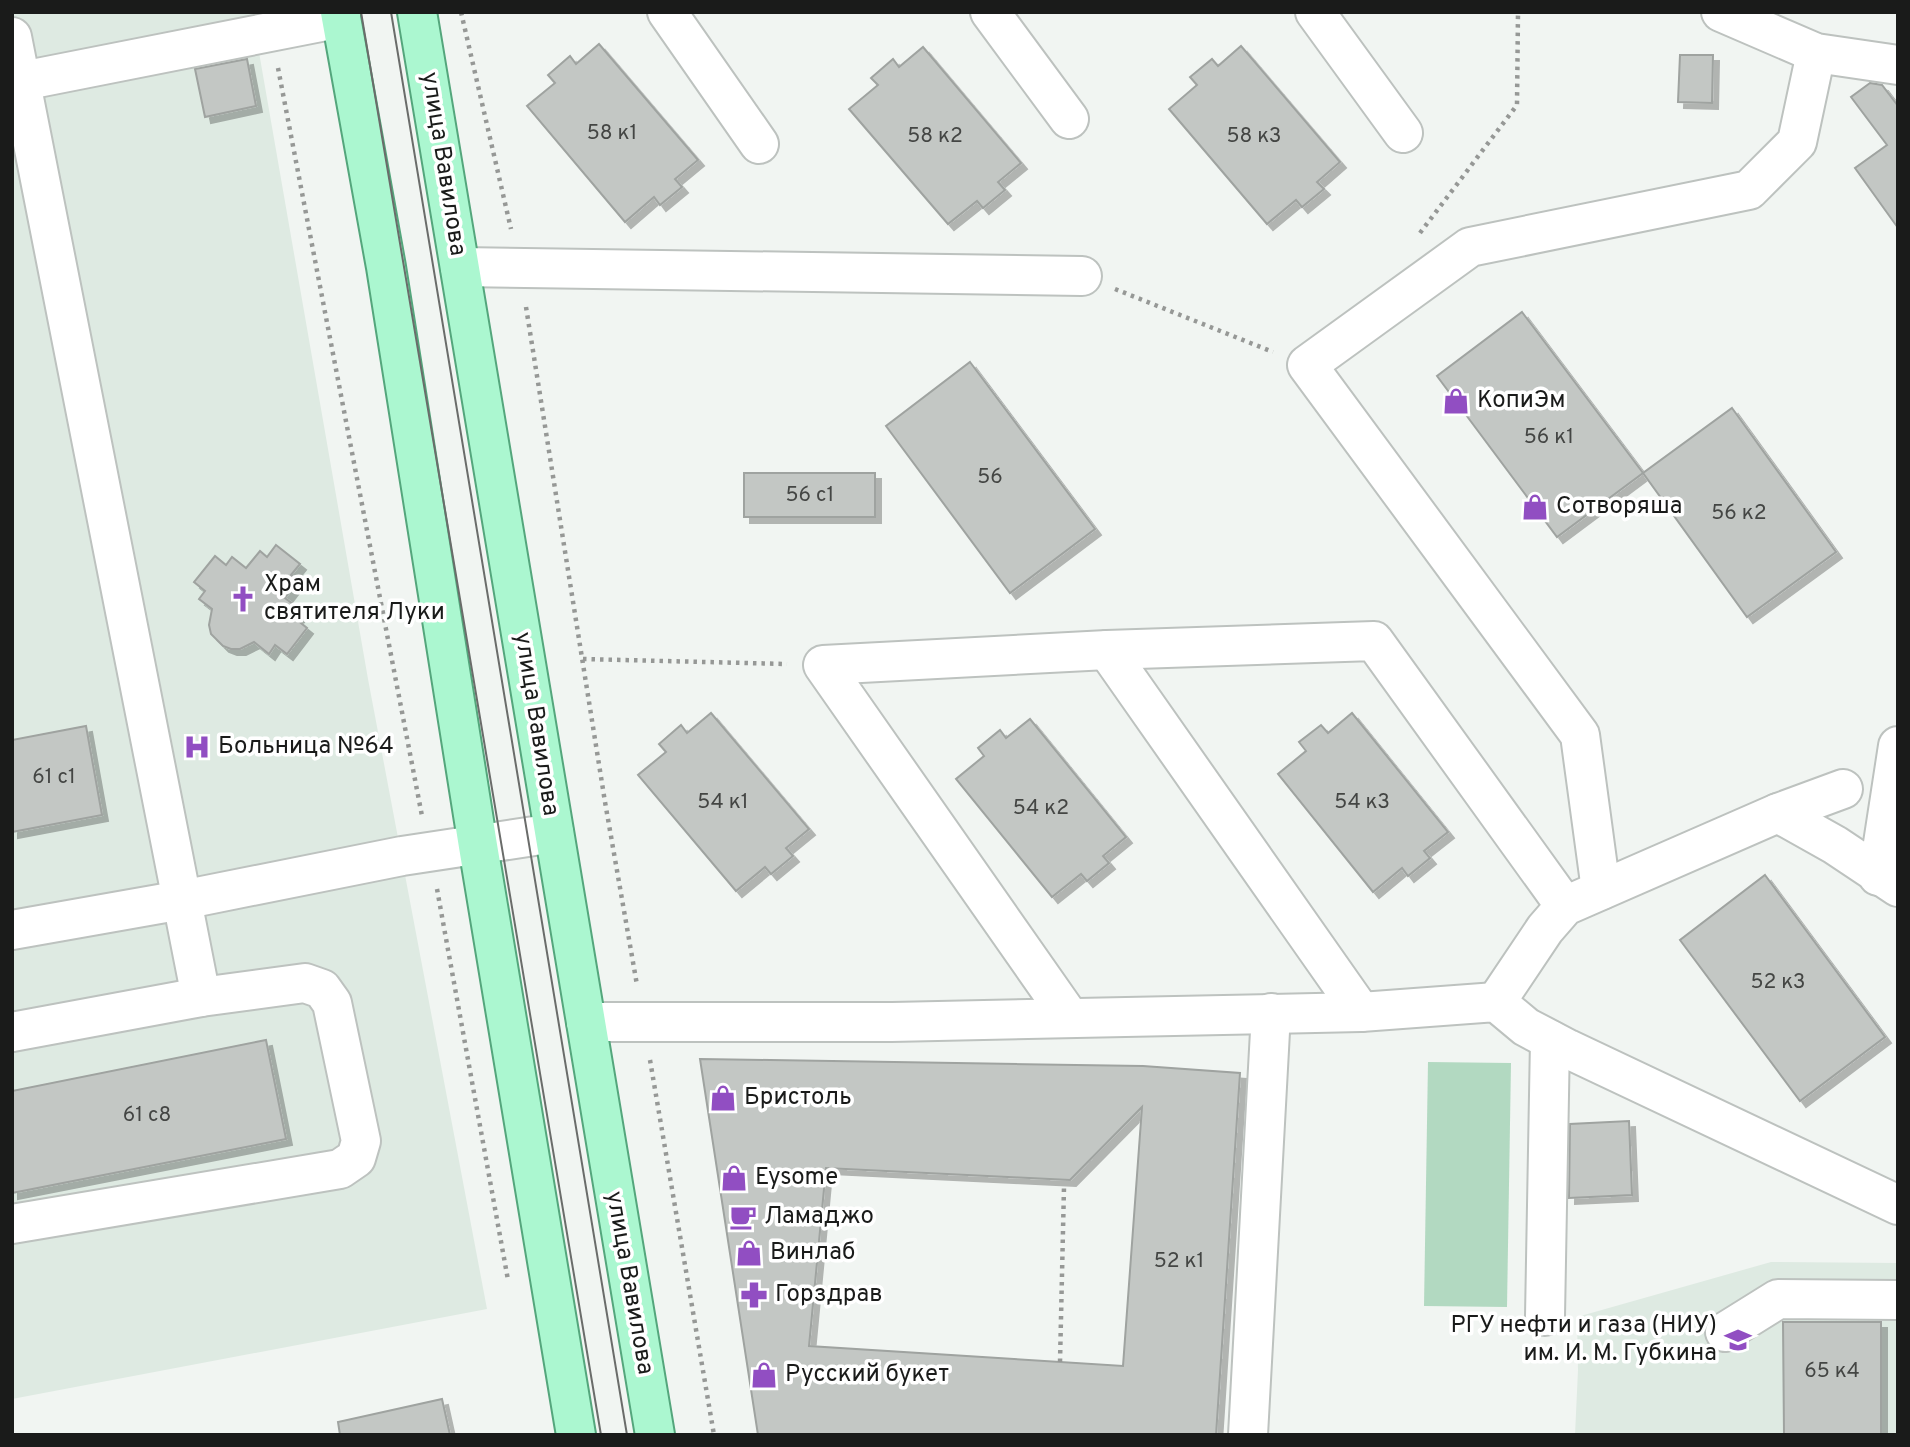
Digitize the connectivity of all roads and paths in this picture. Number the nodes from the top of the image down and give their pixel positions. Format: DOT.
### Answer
graph roads {
  1 [pos="417,12"];
  2 [pos="461,12"];
  3 [pos="667,12"];
  4 [pos="990,12"];
  5 [pos="1315,12"];
  6 [pos="1518,12"];
  7 [pos="1721,12"];
  8 [pos="341,15"];
  9 [pos="271,32"];
  10 [pos="12,37"];
  11 [pos="1816,53"];
  12 [pos="1895,60"];
  13 [pos="17,82"];
  14 [pos="1069,119"];
  15 [pos="1404,133"];
  16 [pos="759,144"];
  17 [pos="1418,236"];
  18 [pos="519,266"];
  19 [pos="460,267"];
  20 [pos="1082,276"];
  21 [pos="1307,365"];
  22 [pos="1107,650"];
  23 [pos="582,659"];
  24 [pos="823,665"];
  25 [pos="1898,746"];
  26 [pos="1843,789"];
  27 [pos="1778,813"];
  28 [pos="554,833"];
  29 [pos="478,846"];
  30 [pos="430,852"];
  31 [pos="1888,881"];
  32 [pos="1601,890"];
  33 [pos="182,900"];
  34 [pos="1565,906"];
  35 [pos="12,930"];
  36 [pos="201,997"];
  37 [pos="1496,1002"];
  38 [pos="1361,1012"];
  39 [pos="1270,1013"];
  40 [pos="1070,1018"];
  41 [pos="586,1023"];
  42 [pos="643,1023"];
  43 [pos="12,1032"];
  44 [pos="1550,1040"];
  45 [pos="1064,1187"];
  46 [pos="1898,1205"];
  47 [pos="12,1224"];
  48 [pos="509,1286"];
  49 [pos="1898,1300"];
  50 [pos="1545,1316"];
  51 [pos="1725,1332"];
  52 [pos="1060,1362"];
  53 [pos="576,1435"];
  54 [pos="655,1435"];
  55 [pos="714,1435"];
  56 [pos="1248,1435"];
  1 -- 19 [label="main road, улица Вавилова"];
  2 -- 18 [label="path"];
  3 -- 16 [label="lane"];
  4 -- 14 [label="lane"];
  5 -- 15 [label="lane"];
  6 -- 17 [label="path"];
  7 -- 11 [label="lane"];
  8 -- 9 [label="lane"];
  8 -- 29 [label="main road"];
  9 -- 13 [label="lane"];
  9 -- 30 [label="path"];
  10 -- 13 [label="lane"];
  11 -- 12 [label="lane"];
  11 -- 21 [label="lane"];
  13 -- 33 [label="lane"];
  18 -- 19 [label="lane"];
  18 -- 20 [label="lane"];
  18 -- 23 [label="path"];
  19 -- 28 [label="main road, улица Вавилова"];
  20 -- 21 [label="path"];
  21 -- 32 [label="lane"];
  22 -- 24 [label="lane"];
  22 -- 34 [label="lane"];
  22 -- 38 [label="lane"];
  23 -- 24 [label="path"];
  23 -- 42 [label="path"];
  24 -- 40 [label="lane"];
  25 -- 31 [label="lane"];
  26 -- 27 [label="lane"];
  27 -- 31 [label="lane"];
  27 -- 32 [label="lane"];
  28 -- 29 [label="lane"];
  28 -- 41 [label="main road, улица Вавилова"];
  29 -- 30 [label="lane"];
  29 -- 53 [label="main road"];
  30 -- 33 [label="lane"];
  30 -- 48 [label="path"];
  32 -- 34 [label="lane"];
  33 -- 35 [label="lane"];
  33 -- 36 [label="lane"];
  34 -- 37 [label="lane"];
  36 -- 43 [label="lane"];
  36 -- 47 [label="lane"];
  37 -- 38 [label="lane"];
  37 -- 44 [label="lane"];
  38 -- 39 [label="lane"];
  39 -- 40 [label="lane"];
  39 -- 56 [label="lane"];
  40 -- 42 [label="lane"];
  41 -- 42 [label="lane"];
  41 -- 54 [label="main road, улица Вавилова"];
  42 -- 55 [label="path"];
  44 -- 46 [label="lane"];
  44 -- 50 [label="lane"];
  45 -- 52 [label="path"];
  49 -- 51 [label="lane"];
}
